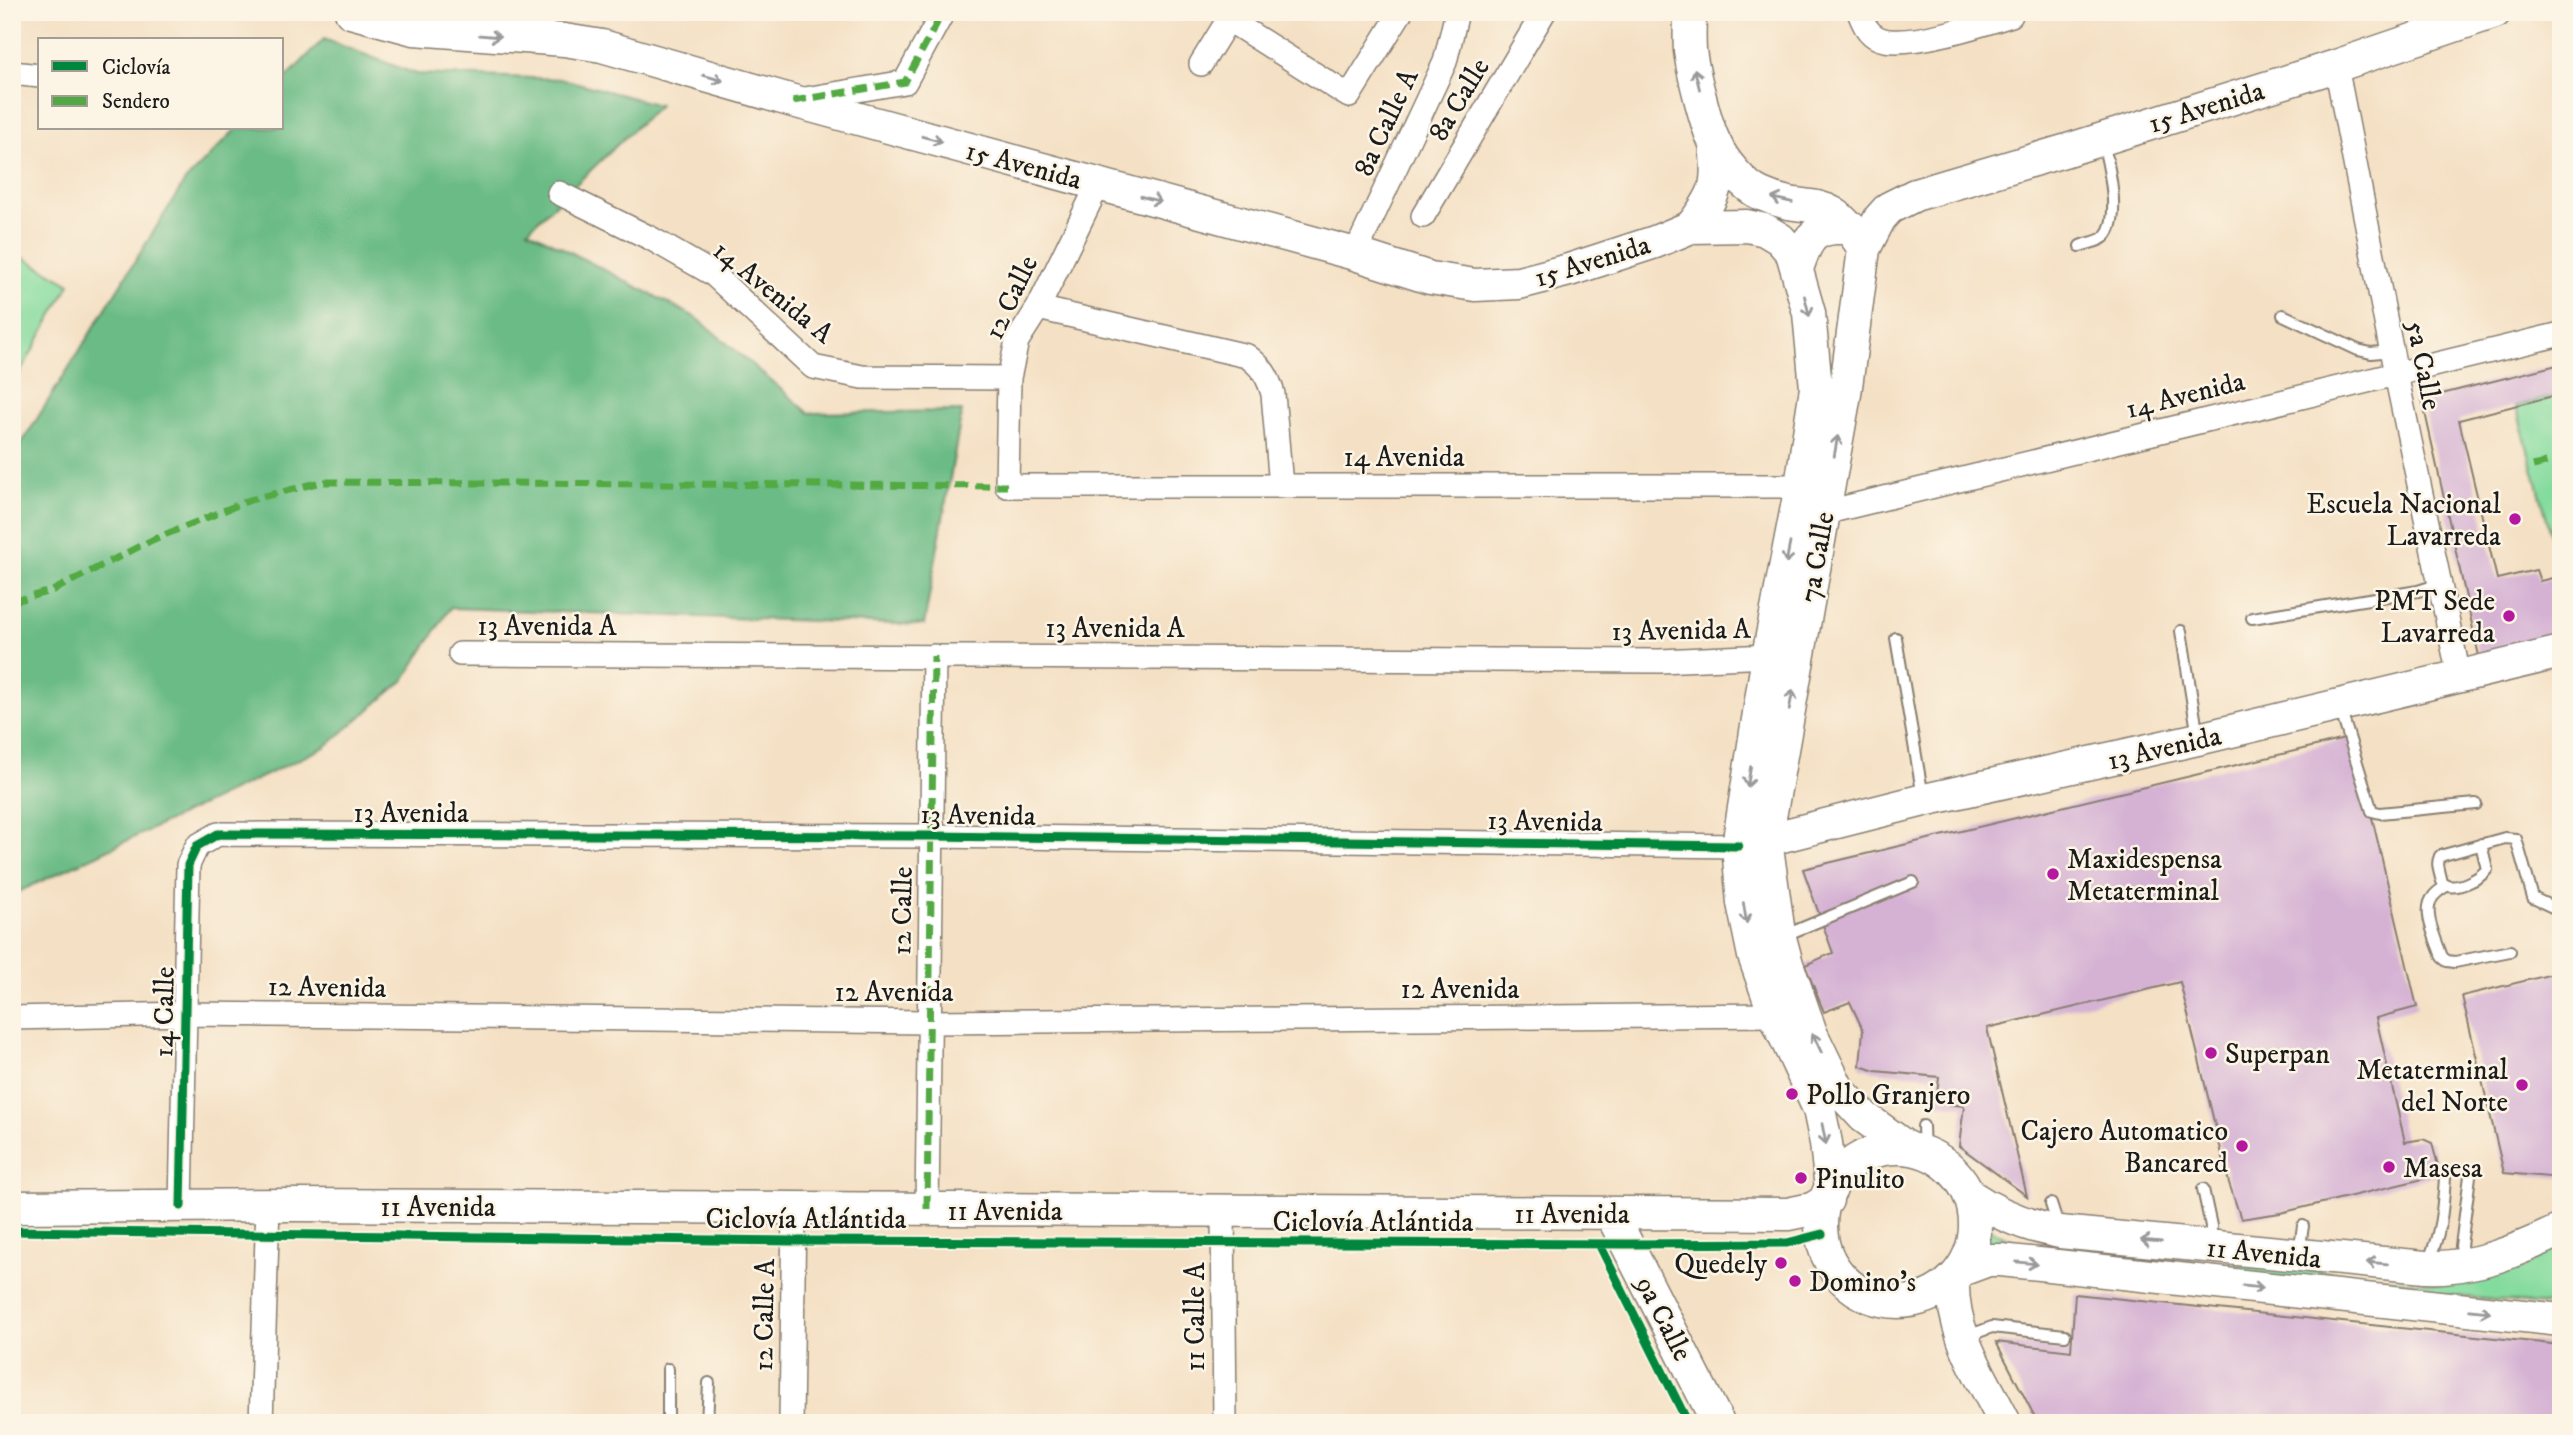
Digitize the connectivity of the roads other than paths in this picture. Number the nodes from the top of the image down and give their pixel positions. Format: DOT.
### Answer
graph roads {
  1 [pos="351,12"];
  2 [pos="943,12"];
  3 [pos="1401,12"];
  4 [pos="1457,12"];
  5 [pos="1544,12"];
  6 [pos="1689,12"];
  7 [pos="1858,12"];
  8 [pos="2495,12"];
  9 [pos="2011,15"];
  10 [pos="1231,16"];
  11 [pos="1201,64"];
  12 [pos="2336,65"];
  13 [pos="12,73"];
  14 [pos="38,76"];
  15 [pos="793,101"];
  16 [pos="2102,139"];
  17 [pos="1715,144"];
  18 [pos="1098,185"];
  19 [pos="559,193"];
  20 [pos="1915,195"];
  21 [pos="1825,207"];
  22 [pos="1423,216"];
  23 [pos="1691,227"];
  24 [pos="1858,238"];
  25 [pos="2080,246"];
  26 [pos="1355,254"];
  27 [pos="1797,269"];
  28 [pos="1038,308"];
  29 [pos="2283,315"];
  30 [pos="2561,334"];
  31 [pos="2393,362"];
  32 [pos="1009,378"];
  33 [pos="1007,486"];
  34 [pos="1281,486"];
  35 [pos="1801,486"];
  36 [pos="1823,513"];
  37 [pos="2440,584"];
  38 [pos="2252,618"];
  39 [pos="2181,631"];
  40 [pos="1896,638"];
  41 [pos="2561,652"];
  42 [pos="460,654"];
  43 [pos="934,656"];
  44 [pos="1768,656"];
  45 [pos="2459,676"];
  46 [pos="2339,706"];
  47 [pos="2198,740"];
  48 [pos="1924,800"];
  49 [pos="2476,804"];
  50 [pos="218,834"];
  51 [pos="932,836"];
  52 [pos="1752,843"];
  53 [pos="2481,844"];
  54 [pos="1913,882"];
  55 [pos="2446,886"];
  56 [pos="2561,911"];
  57 [pos="1779,934"];
  58 [pos="2510,951"];
  59 [pos="186,1014"];
  60 [pos="1775,1016"];
  61 [pos="12,1018"];
  62 [pos="928,1021"];
  63 [pos="1918,1142"];
  64 [pos="2470,1177"];
  65 [pos="2445,1178"];
  66 [pos="2203,1189"];
  67 [pos="1969,1195"];
  68 [pos="268,1205"];
  69 [pos="181,1206"];
  70 [pos="1826,1206"];
  71 [pos="12,1207"];
  72 [pos="794,1208"];
  73 [pos="927,1209"];
  74 [pos="1223,1211"];
  75 [pos="1611,1213"];
  76 [pos="2561,1230"];
  77 [pos="2210,1246"];
  78 [pos="2467,1265"];
  79 [pos="2425,1267"];
  80 [pos="1957,1274"];
  81 [pos="1919,1300"];
  82 [pos="2561,1320"];
  83 [pos="1960,1335"];
  84 [pos="2065,1335"];
  85 [pos="668,1369"];
  86 [pos="709,1383"];
  87 [pos="261,1423"];
  88 [pos="668,1423"];
  89 [pos="707,1423"];
  90 [pos="791,1423"];
  91 [pos="1225,1423"];
  92 [pos="1718,1423"];
  93 [pos="2005,1423"];
  1 -- 15 [label="main road, 15 Avenida, one-way"];
  2 -- 15 [label="street"];
  3 -- 10 [label="street"];
  4 -- 26 [label="street, 8a Calle A"];
  5 -- 22 [label="street, 8a Calle"];
  17 -- 6 [label="main road, one-way"];
  7 -- 9 [label="street"];
  8 -- 12 [label="main road, 15 Avenida"];
  10 -- 11 [label="street"];
  12 -- 16 [label="main road, 15 Avenida"];
  12 -- 31 [label="street, 5a Calle"];
  13 -- 14 [label="street"];
  15 -- 18 [label="main road, 15 Avenida, one-way"];
  16 -- 20 [label="main road, 15 Avenida"];
  16 -- 25 [label="lane"];
  21 -- 17 [label="main road, one-way"];
  17 -- 23 [label="main road"];
  18 -- 26 [label="main road, 15 Avenida, one-way"];
  18 -- 28 [label="street, 12 Calle"];
  19 -- 32 [label="street, 14 Avenida A"];
  20 -- 21 [label="main road, 15 Avenida"];
  20 -- 24 [label="main road, 15 Avenida"];
  21 -- 24 [label="main road"];
  23 -- 26 [label="main road, 15 Avenida"];
  23 -- 27 [label="main road, 7a Calle"];
  24 -- 27 [label="main road"];
  36 -- 24 [label="main road, 7a Calle, one-way"];
  27 -- 35 [label="main road, 7a Calle, one-way"];
  28 -- 32 [label="street, 12 Calle"];
  28 -- 34 [label="street"];
  29 -- 31 [label="lane"];
  30 -- 31 [label="street, 14 Avenida"];
  31 -- 36 [label="street, 14 Avenida"];
  31 -- 37 [label="street, 5a Calle"];
  32 -- 33 [label="street, 12 Calle"];
  33 -- 34 [label="street, 14 Avenida"];
  34 -- 35 [label="street, 14 Avenida"];
  35 -- 44 [label="main road, 7a Calle, one-way"];
  52 -- 36 [label="main road, 7a Calle, one-way"];
  37 -- 38 [label="lane"];
  37 -- 45 [label="street, 5a Calle"];
  39 -- 47 [label="lane"];
  40 -- 48 [label="lane"];
  41 -- 45 [label="main road, 13 Avenida"];
  42 -- 43 [label="street, 13 Avenida A"];
  43 -- 44 [label="street, 13 Avenida A"];
  43 -- 51 [label="street, 12 Calle"];
  44 -- 52 [label="main road, 7a Calle, one-way"];
  45 -- 46 [label="main road, 13 Avenida"];
  46 -- 47 [label="main road, 13 Avenida"];
  46 -- 49 [label="lane"];
  47 -- 48 [label="main road, 13 Avenida"];
  48 -- 52 [label="main road, 13 Avenida"];
  50 -- 51 [label="street, 13 Avenida"];
  50 -- 59 [label="street, 14 Calle"];
  51 -- 52 [label="street, 13 Avenida"];
  51 -- 62 [label="street, 12 Calle"];
  52 -- 57 [label="main road, 7a Calle"];
  52 -- 60 [label="main road, 7a Calle, one-way"];
  53 -- 55 [label="lane"];
  53 -- 55 [label="lane"];
  53 -- 56 [label="lane"];
  54 -- 57 [label="lane"];
  55 -- 58 [label="lane"];
  63 -- 57 [label="main road, 7a Calle, one-way"];
  59 -- 61 [label="street, 12 Avenida"];
  59 -- 62 [label="street, 12 Avenida"];
  59 -- 69 [label="street, 14 Calle"];
  60 -- 62 [label="street, 12 Avenida"];
  60 -- 70 [label="main road, 7a Calle, one-way"];
  62 -- 73 [label="street, 12 Calle"];
  63 -- 67 [label="main road"];
  63 -- 70 [label="main road"];
  64 -- 78 [label="lane"];
  65 -- 79 [label="lane"];
  66 -- 77 [label="lane"];
  77 -- 67 [label="main road, 11 Avenida, one-way"];
  67 -- 80 [label="main road"];
  68 -- 69 [label="main road, 11 Avenida"];
  68 -- 72 [label="main road, 11 Avenida"];
  68 -- 87 [label="street"];
  69 -- 71 [label="main road, 11 Avenida"];
  70 -- 75 [label="main road, 11 Avenida"];
  70 -- 81 [label="main road"];
  72 -- 73 [label="main road, 11 Avenida"];
  72 -- 90 [label="street, 12 Calle A"];
  73 -- 74 [label="main road, 11 Avenida"];
  74 -- 75 [label="main road, 11 Avenida"];
  74 -- 91 [label="street, 11 Calle A"];
  75 -- 92 [label="main road, 9a Calle"];
  76 -- 78 [label="main road, 11 Avenida"];
  79 -- 77 [label="main road, 11 Avenida, one-way"];
  78 -- 79 [label="main road, 11 Avenida"];
  80 -- 81 [label="main road"];
  80 -- 82 [label="main road, 11 Avenida, one-way"];
  80 -- 83 [label="main road"];
  81 -- 83 [label="main road"];
  83 -- 84 [label="lane"];
  83 -- 93 [label="main road"];
  85 -- 88 [label="lane"];
  86 -- 89 [label="lane"];
}
